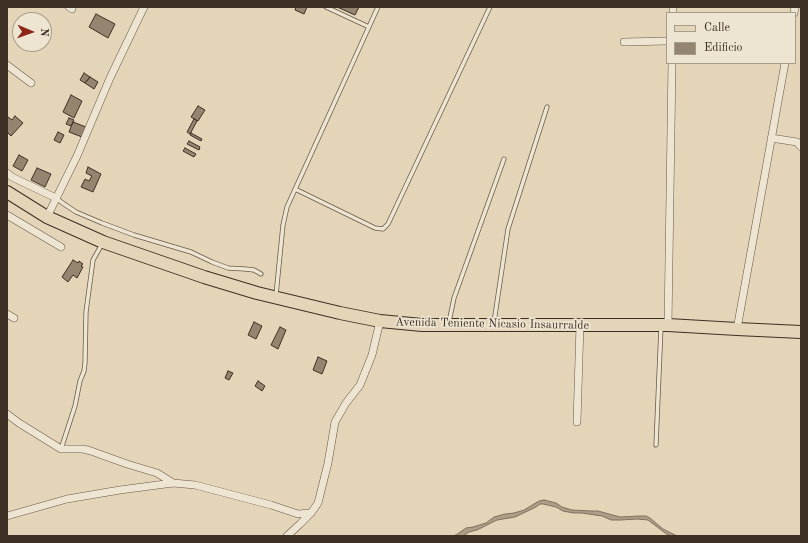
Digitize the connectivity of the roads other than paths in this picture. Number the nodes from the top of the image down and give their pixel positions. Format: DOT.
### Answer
graph roads {
  1 [pos="144,7"];
  2 [pos="326,7"];
  3 [pos="378,7"];
  4 [pos="490,7"];
  5 [pos="369,27"];
  6 [pos="666,41"];
  7 [pos="624,42"];
  8 [pos="672,64"];
  9 [pos="785,64"];
  10 [pos="7,65"];
  11 [pos="31,83"];
  12 [pos="547,107"];
  13 [pos="771,138"];
  14 [pos="801,147"];
  15 [pos="504,159"];
  16 [pos="7,173"];
  17 [pos="295,189"];
  18 [pos="7,192"];
  19 [pos="56,198"];
  20 [pos="7,215"];
  21 [pos="47,217"];
  22 [pos="103,242"];
  23 [pos="61,247"];
  24 [pos="261,274"];
  25 [pos="276,297"];
  26 [pos="7,314"];
  27 [pos="14,318"];
  28 [pos="380,321"];
  29 [pos="448,325"];
  30 [pos="493,325"];
  31 [pos="580,325"];
  32 [pos="665,325"];
  33 [pos="736,329"];
  34 [pos="801,332"];
  35 [pos="7,414"];
  36 [pos="578,422"];
  37 [pos="656,445"];
  38 [pos="61,449"];
  39 [pos="173,483"];
  40 [pos="312,513"];
  41 [pos="7,516"];
  42 [pos="286,536"];
  1 -- 19 [label="street"];
  2 -- 5 [label="lane"];
  3 -- 5 [label="lane"];
  4 -- 17 [label="lane"];
  5 -- 17 [label="lane"];
  6 -- 7 [label="street"];
  8 -- 32 [label="street"];
  9 -- 13 [label="street"];
  10 -- 11 [label="street"];
  12 -- 30 [label="lane"];
  13 -- 14 [label="street"];
  13 -- 33 [label="street"];
  15 -- 29 [label="lane"];
  16 -- 19 [label="street"];
  17 -- 25 [label="lane"];
  18 -- 21 [label="main road, Avenida Teniente Nicasio Insaurralde"];
  19 -- 21 [label="street"];
  19 -- 24 [label="lane"];
  20 -- 23 [label="street"];
  21 -- 22 [label="main road, Avenida Teniente Nicasio Insaurralde"];
  22 -- 25 [label="main road, Avenida Teniente Nicasio Insaurralde"];
  22 -- 38 [label="lane"];
  25 -- 28 [label="main road, Avenida Teniente Nicasio Insaurralde"];
  26 -- 27 [label="street"];
  28 -- 29 [label="main road, Avenida Teniente Nicasio Insaurralde"];
  28 -- 40 [label="street"];
  29 -- 30 [label="main road, Avenida Teniente Nicasio Insaurralde"];
  30 -- 31 [label="main road, Avenida Teniente Nicasio Insaurralde"];
  31 -- 32 [label="main road, Avenida Teniente Nicasio Insaurralde"];
  31 -- 36 [label="street"];
  32 -- 33 [label="main road, Avenida Teniente Nicasio Insaurralde"];
  32 -- 37 [label="lane"];
  33 -- 34 [label="main road, Avenida Teniente Nicasio Insaurralde"];
  35 -- 38 [label="street"];
  38 -- 39 [label="street"];
  39 -- 40 [label="street"];
  39 -- 41 [label="street"];
  40 -- 42 [label="street"];
}
